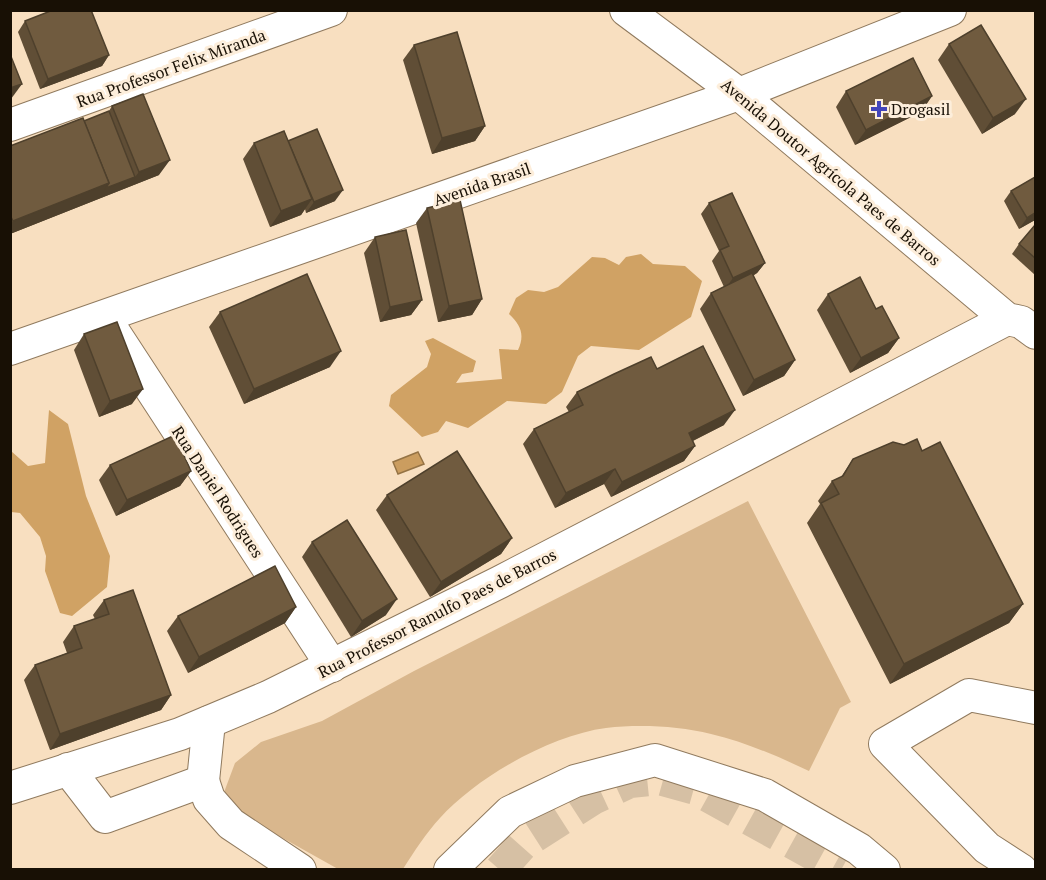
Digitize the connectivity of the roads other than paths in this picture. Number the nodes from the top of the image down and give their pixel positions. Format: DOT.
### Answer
graph roads {
  1 [pos="331,10"];
  2 [pos="626,10"];
  3 [pos="950,10"];
  4 [pos="739,94"];
  5 [pos="10,126"];
  6 [pos="105,317"];
  7 [pos="1025,322"];
  8 [pos="10,349"];
  9 [pos="332,666"];
  10 [pos="1035,708"];
  11 [pos="209,722"];
  12 [pos="68,770"];
  13 [pos="203,781"];
  14 [pos="10,788"];
  15 [pos="300,870"];
  16 [pos="450,870"];
  17 [pos="884,870"];
  18 [pos="1021,870"];
  1 -- 5 [label="street, Rua Professor Felix Miranda"];
  2 -- 4 [label="street, Avenida Doutor Agrícola Paes de Barros"];
  3 -- 4 [label="street, Avenida Brasil"];
  4 -- 6 [label="street, Avenida Brasil"];
  4 -- 7 [label="street, Avenida Doutor Agrícola Paes de Barros"];
  6 -- 8 [label="street, Avenida Brasil"];
  6 -- 9 [label="street, Rua Daniel Rodrigues"];
  7 -- 9 [label="street, Rua Professor Ranulfo Paes de Barros"];
  9 -- 11 [label="street, Rua Professor Ranulfo Paes de Barros"];
  10 -- 18 [label="street"];
  11 -- 12 [label="street, Rua Professor Ranulfo Paes de Barros"];
  11 -- 13 [label="street"];
  12 -- 13 [label="street"];
  12 -- 14 [label="street, Rua Professor Ranulfo Paes de Barros"];
  13 -- 15 [label="street"];
  16 -- 17 [label="street"];
}
